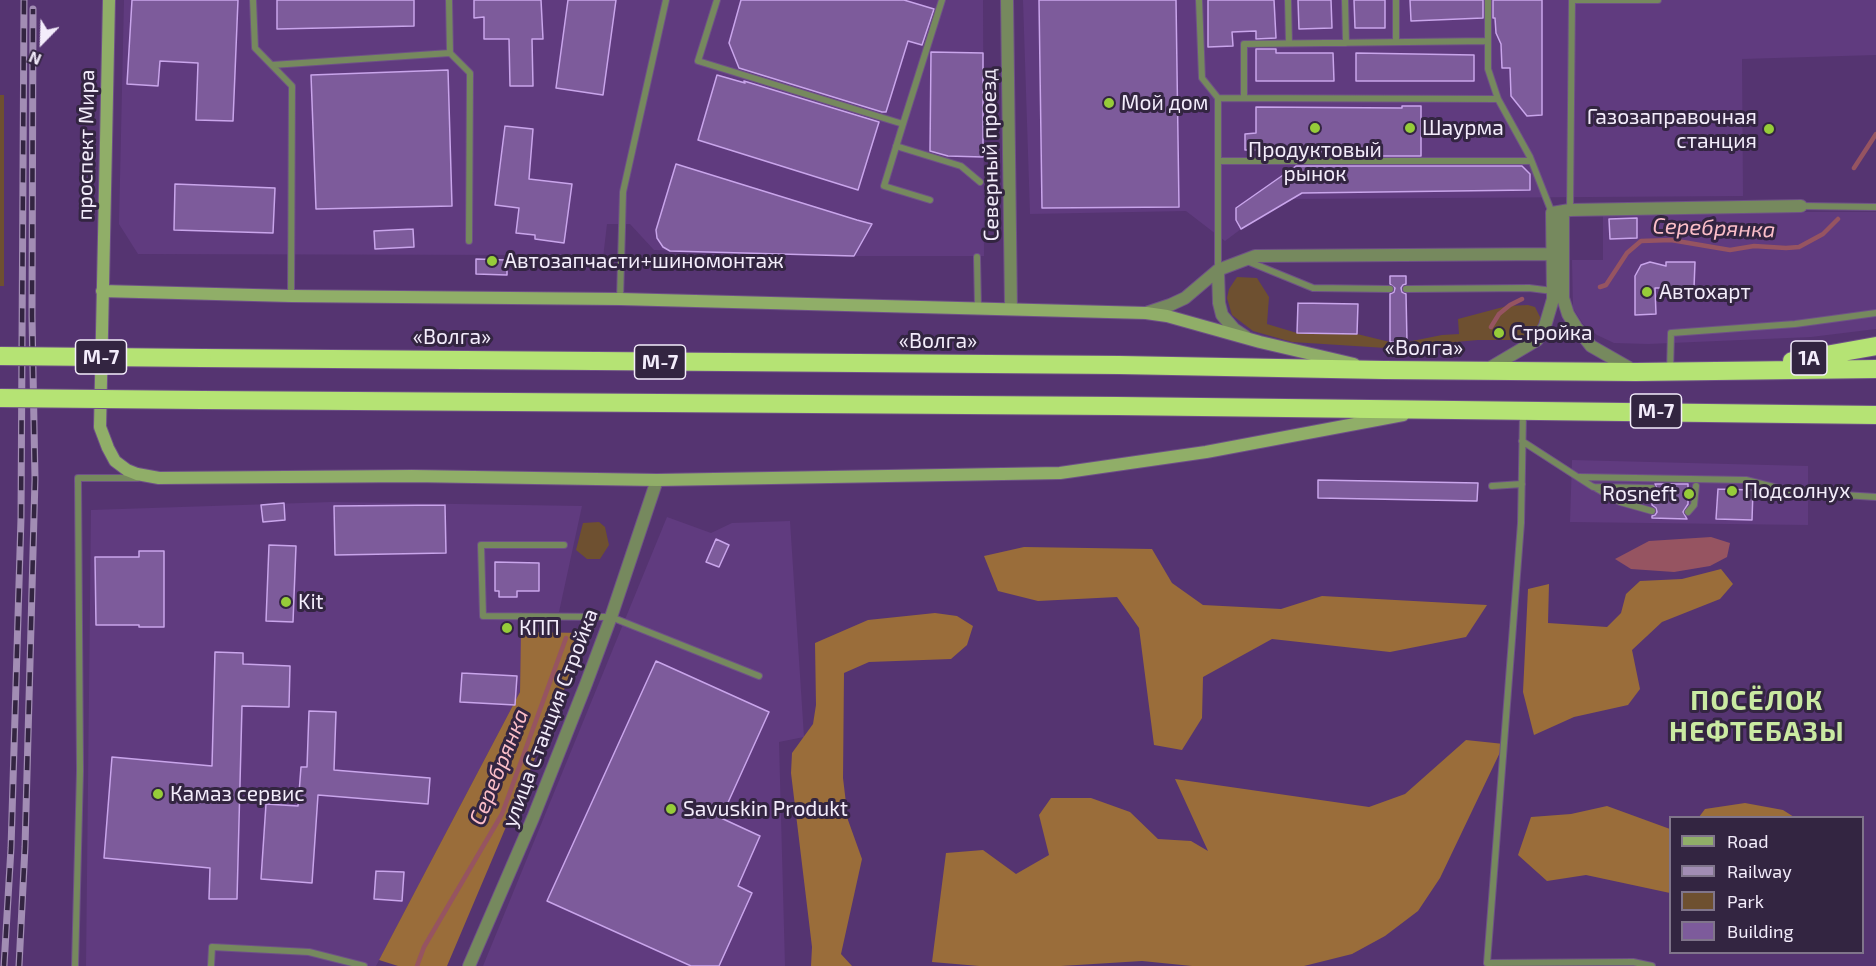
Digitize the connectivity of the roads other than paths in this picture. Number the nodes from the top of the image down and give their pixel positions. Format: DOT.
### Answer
graph roads {
  1 [pos="109,0"];
  2 [pos="253,0"];
  3 [pos="449,0"];
  4 [pos="666,0"];
  5 [pos="717,0"];
  6 [pos="942,0"];
  7 [pos="1007,0"];
  8 [pos="1199,0"];
  9 [pos="1288,0"];
  10 [pos="1344,0"];
  11 [pos="1396,0"];
  12 [pos="1488,0"];
  13 [pos="1572,0"];
  14 [pos="1658,0"];
  15 [pos="1488,41"];
  16 [pos="1396,42"];
  17 [pos="1289,43"];
  18 [pos="1346,43"];
  19 [pos="450,53"];
  20 [pos="272,65"];
  21 [pos="1218,98"];
  22 [pos="1244,98"];
  23 [pos="1498,99"];
  24 [pos="903,124"];
  25 [pos="897,146"];
  26 [pos="1218,161"];
  27 [pos="1531,161"];
  28 [pos="980,182"];
  29 [pos="930,200"];
  30 [pos="1801,206"];
  31 [pos="1876,207"];
  32 [pos="1562,211"];
  33 [pos="469,241"];
  34 [pos="1553,254"];
  35 [pos="977,256"];
  36 [pos="1244,260"];
  37 [pos="1218,270"];
  38 [pos="1390,289"];
  39 [pos="1407,289"];
  40 [pos="102,291"];
  41 [pos="1553,291"];
  42 [pos="291,296"];
  43 [pos="620,299"];
  44 [pos="978,308"];
  45 [pos="1011,309"];
  46 [pos="1146,313"];
  47 [pos="1876,313"];
  48 [pos="1250,339"];
  49 [pos="1876,346"];
  50 [pos="0,356"];
  51 [pos="1876,369"];
  52 [pos="1384,370"];
  53 [pos="1742,370"];
  54 [pos="1484,371"];
  55 [pos="1670,371"];
  56 [pos="1636,372"];
  57 [pos="0,398"];
  58 [pos="1436,409"];
  59 [pos="1523,410"];
  60 [pos="1876,415"];
  61 [pos="1522,441"];
  62 [pos="1579,477"];
  63 [pos="159,478"];
  64 [pos="657,480"];
  65 [pos="1705,480"];
  66 [pos="1522,484"];
  67 [pos="1492,486"];
  68 [pos="1696,486"];
  69 [pos="1593,487"];
  70 [pos="1652,488"];
  71 [pos="1688,489"];
  72 [pos="1876,497"];
  73 [pos="1652,511"];
  74 [pos="1688,512"];
  75 [pos="564,545"];
  76 [pos="611,617"];
  77 [pos="759,676"];
  78 [pos="75,966"];
  79 [pos="211,966"];
  80 [pos="364,966"];
  81 [pos="469,966"];
  82 [pos="1652,966"];
  1 -- 40 [label="street, проспект Мира"];
  2 -- 20 [label="lane"];
  3 -- 19 [label="lane"];
  4 -- 43 [label="lane"];
  5 -- 24 [label="lane"];
  6 -- 24 [label="lane"];
  7 -- 45 [label="street, Северный проезд"];
  8 -- 21 [label="lane"];
  9 -- 17 [label="lane"];
  10 -- 18 [label="lane"];
  11 -- 16 [label="lane"];
  12 -- 15 [label="lane"];
  13 -- 14 [label="lane"];
  13 -- 32 [label="lane"];
  15 -- 16 [label="lane"];
  15 -- 23 [label="lane"];
  16 -- 18 [label="lane"];
  17 -- 18 [label="lane"];
  17 -- 22 [label="lane"];
  19 -- 20 [label="lane"];
  19 -- 33 [label="lane"];
  20 -- 42 [label="lane"];
  21 -- 22 [label="lane"];
  21 -- 26 [label="lane"];
  22 -- 23 [label="lane"];
  23 -- 27 [label="lane"];
  24 -- 25 [label="lane"];
  25 -- 28 [label="lane"];
  25 -- 29 [label="lane"];
  26 -- 27 [label="lane"];
  26 -- 37 [label="lane"];
  27 -- 32 [label="lane"];
  30 -- 31 [label="lane"];
  30 -- 32 [label="street"];
  32 -- 34 [label="street"];
  32 -- 56 [label="street"];
  34 -- 36 [label="street"];
  34 -- 41 [label="street"];
  35 -- 44 [label="lane"];
  36 -- 37 [label="street"];
  36 -- 38 [label="lane"];
  37 -- 46 [label="street"];
  37 -- 48 [label="street"];
  39 -- 41 [label="lane"];
  40 -- 42 [label="street"];
  40 -- 63 [label="street, проспект Мира"];
  41 -- 54 [label="street"];
  42 -- 43 [label="street"];
  43 -- 44 [label="street"];
  44 -- 45 [label="street"];
  45 -- 46 [label="street"];
  46 -- 48 [label="street"];
  47 -- 55 [label="lane"];
  48 -- 52 [label="street"];
  49 -- 53 [label="highway, 1A"];
  50 -- 52 [label="highway, «Волга» / М-7, bridge"];
  51 -- 53 [label="highway, «Волга» / М-7"];
  52 -- 54 [label="highway, «Волга» / М-7"];
  53 -- 55 [label="highway, «Волга» / М-7"];
  54 -- 56 [label="highway, «Волга» / М-7"];
  55 -- 56 [label="highway, «Волга» / М-7"];
  57 -- 58 [label="highway, М-7, bridge"];
  58 -- 59 [label="highway, М-7"];
  58 -- 64 [label="street, проспект Мира"];
  59 -- 60 [label="highway, М-7"];
  59 -- 61 [label="lane"];
  61 -- 62 [label="lane"];
  61 -- 66 [label="lane"];
  62 -- 65 [label="lane"];
  62 -- 69 [label="lane"];
  63 -- 64 [label="street, проспект Мира"];
  63 -- 78 [label="lane"];
  64 -- 76 [label="street, улица Станция Стройка"];
  65 -- 68 [label="lane"];
  65 -- 72 [label="lane"];
  66 -- 67 [label="lane"];
  66 -- 82 [label="lane"];
  68 -- 71 [label="lane"];
  68 -- 74 [label="lane"];
  69 -- 70 [label="lane"];
  69 -- 73 [label="lane"];
  75 -- 76 [label="lane"];
  76 -- 77 [label="lane"];
  76 -- 81 [label="street, улица Станция Стройка"];
  79 -- 80 [label="lane"];
}
